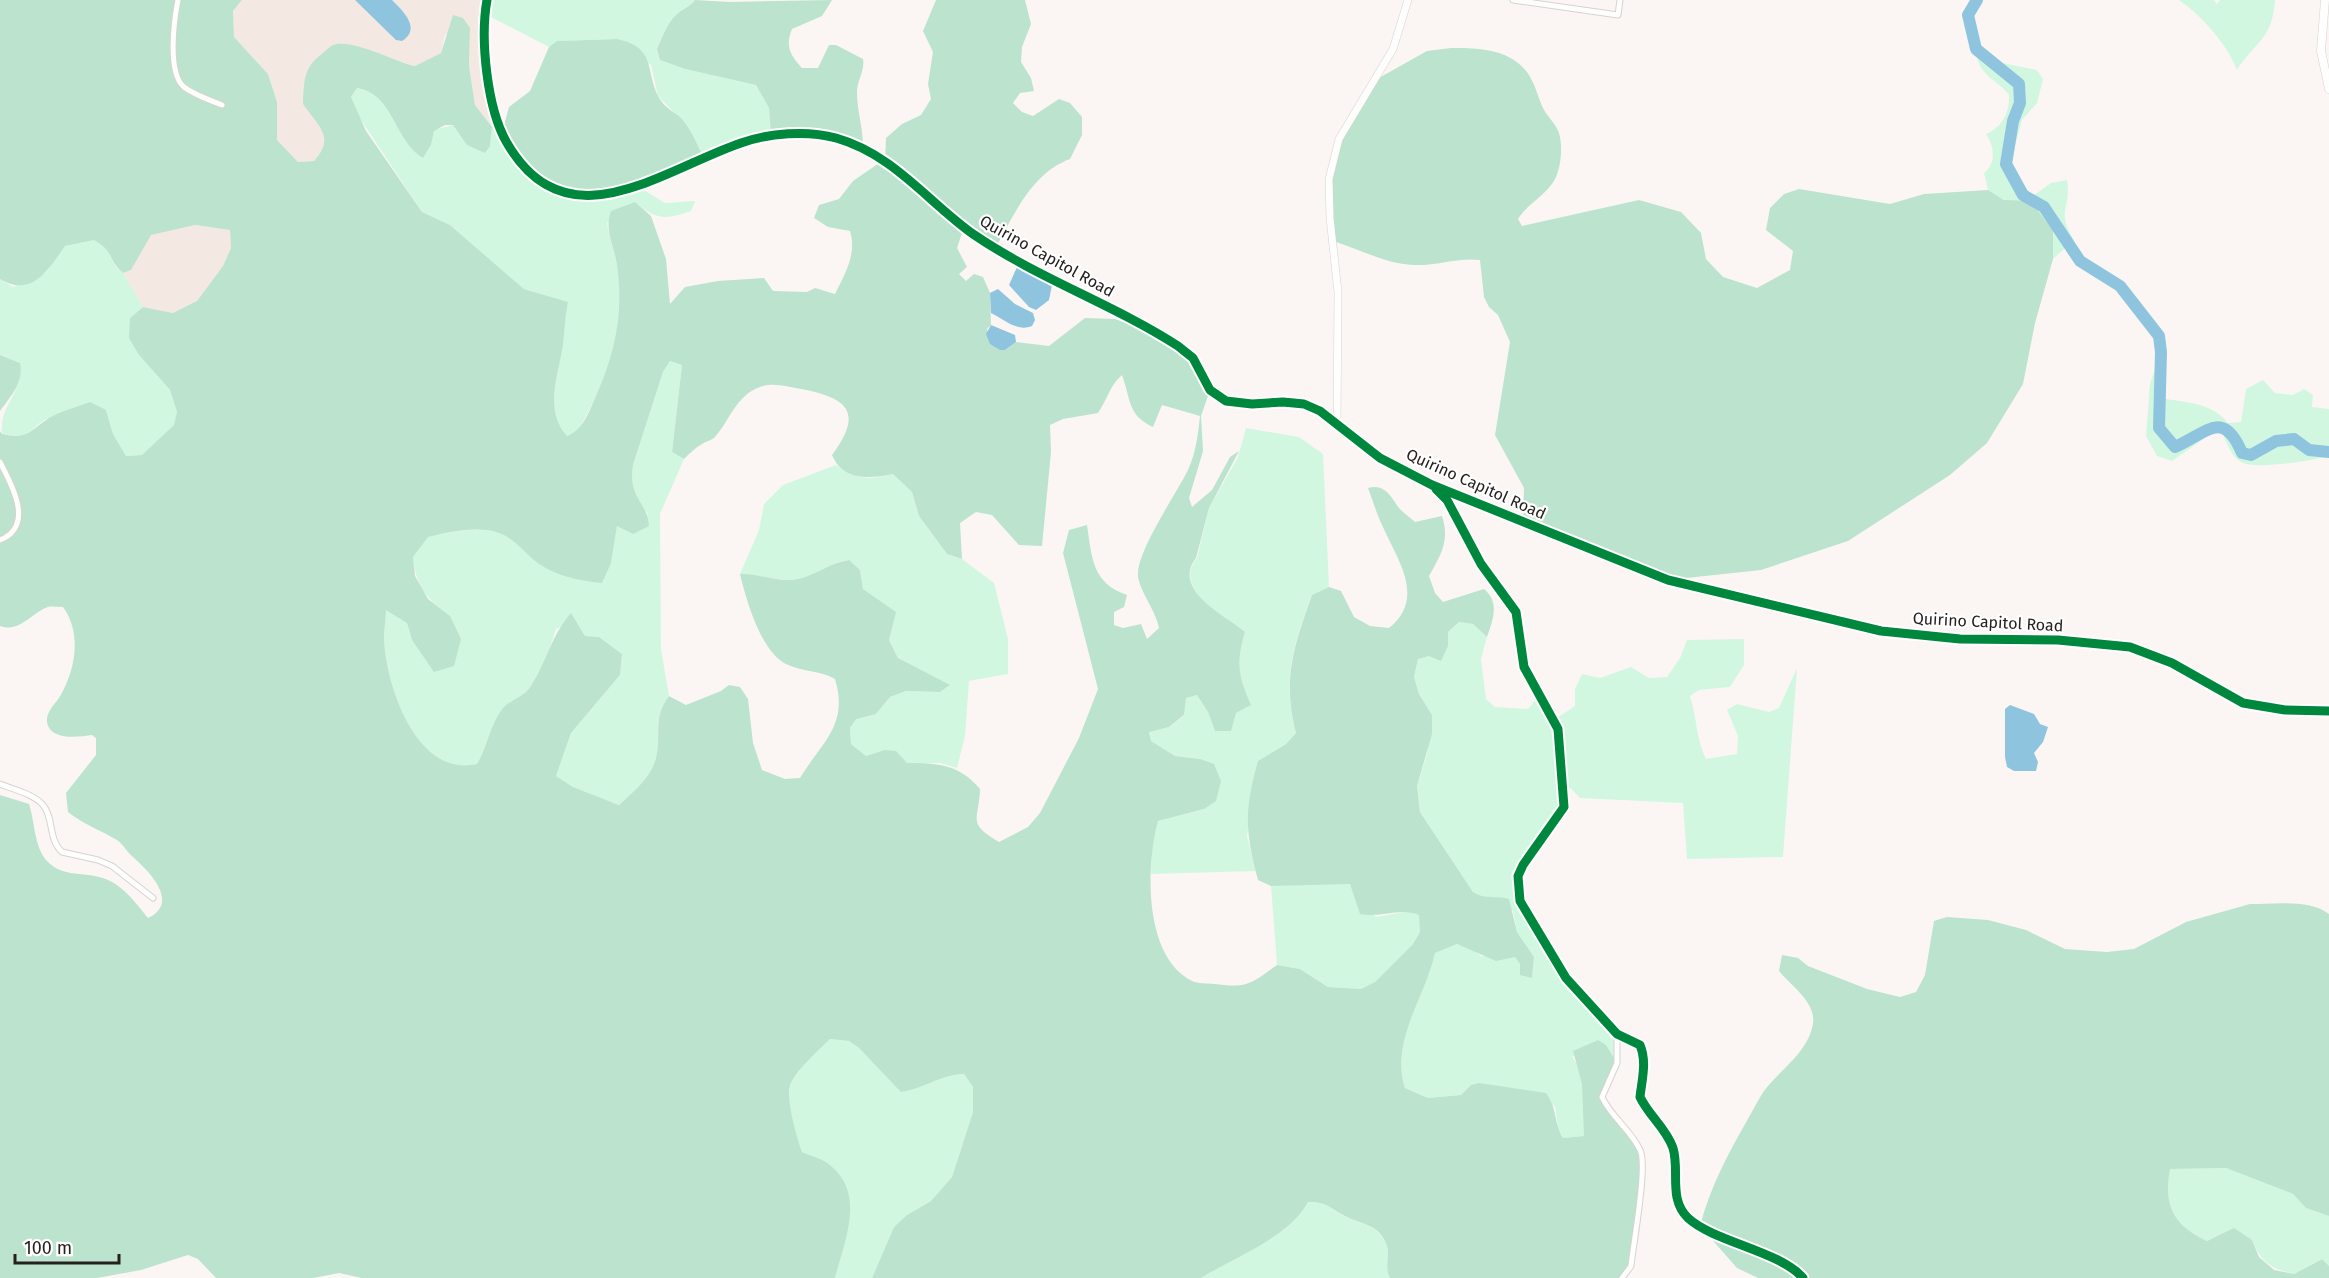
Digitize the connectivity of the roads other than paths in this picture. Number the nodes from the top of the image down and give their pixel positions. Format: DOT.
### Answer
graph roads {
  1 [pos="178,0"];
  2 [pos="488,0"];
  3 [pos="1408,0"];
  4 [pos="1513,0"];
  5 [pos="1620,0"];
  6 [pos="2325,0"];
  7 [pos="2329,89"];
  8 [pos="222,105"];
  9 [pos="1337,424"];
  10 [pos="0,462"];
  11 [pos="1432,485"];
  12 [pos="0,540"];
  13 [pos="2329,711"];
  14 [pos="0,784"];
  15 [pos="153,898"];
  16 [pos="1617,1034"];
  17 [pos="1622,1278"];
  18 [pos="1803,1278"];
  1 -- 8 [label="street"];
  2 -- 9 [label="street, Quirino Capitol Road"];
  3 -- 9 [label="street"];
  4 -- 5 [label="street"];
  6 -- 7 [label="main road"];
  9 -- 11 [label="street, Quirino Capitol Road"];
  10 -- 12 [label="street"];
  11 -- 13 [label="street, Quirino Capitol Road"];
  11 -- 16 [label="street"];
  14 -- 15 [label="street"];
  16 -- 17 [label="street"];
  16 -- 18 [label="street"];
}
